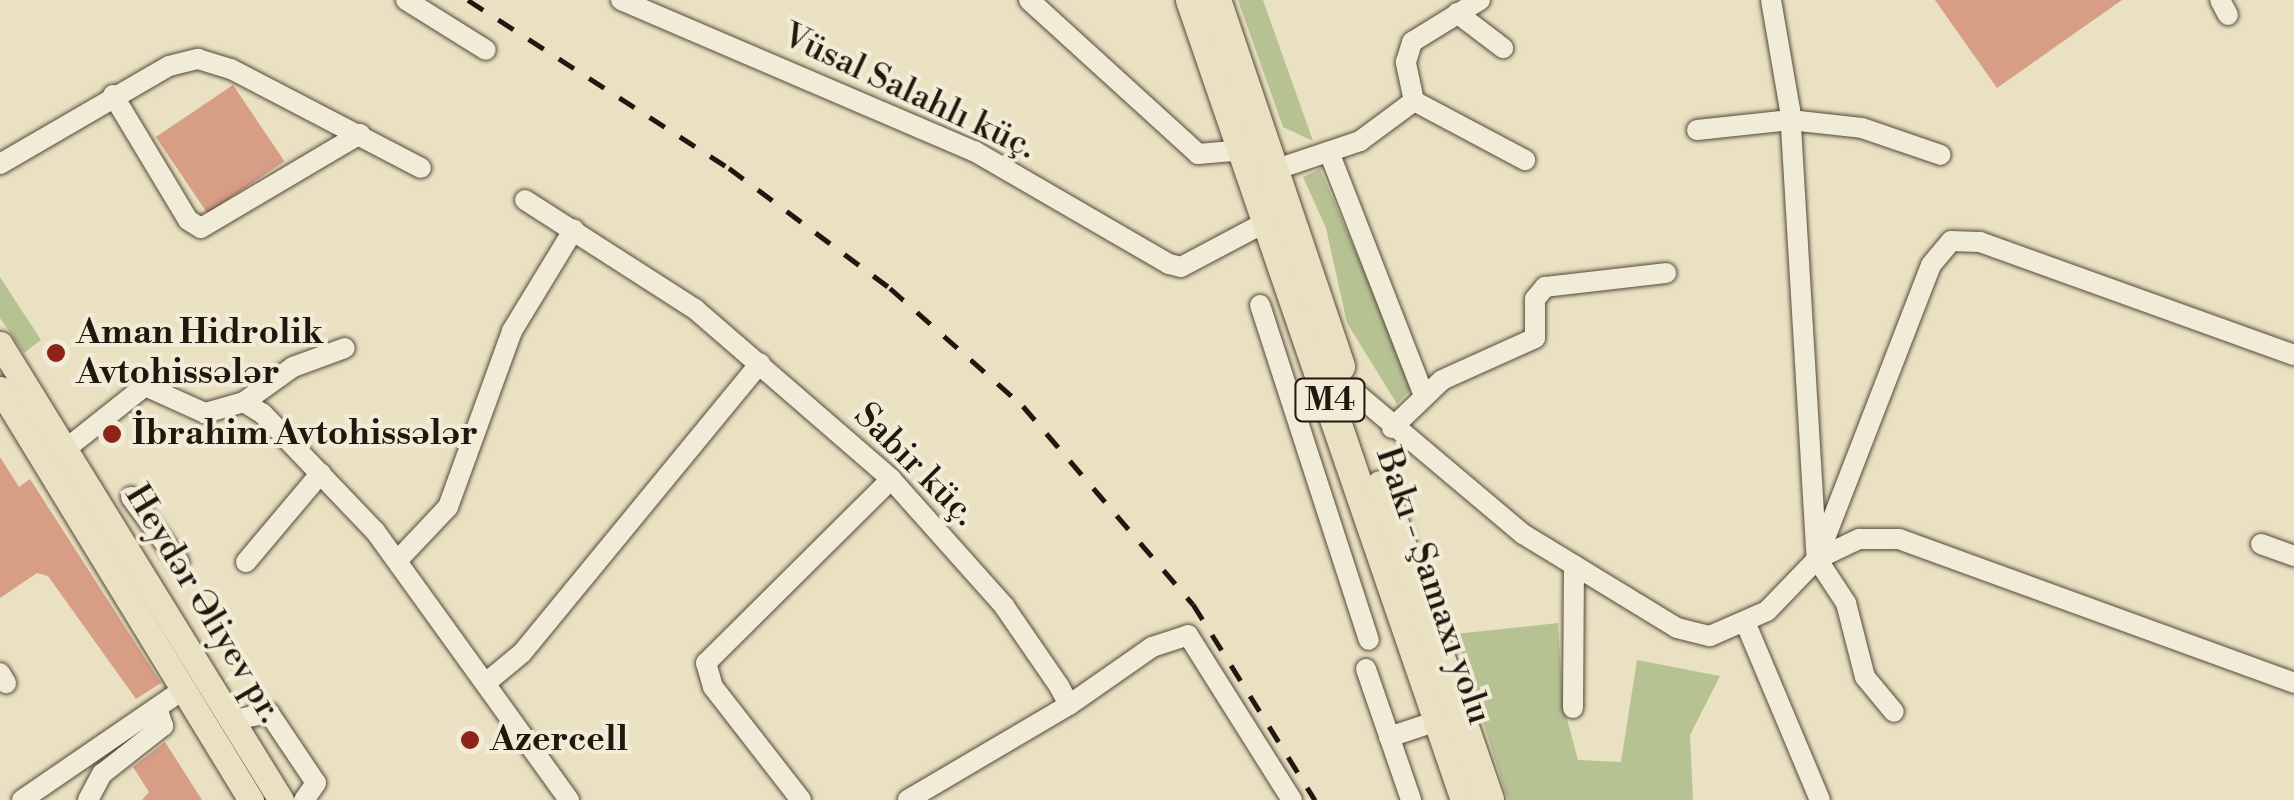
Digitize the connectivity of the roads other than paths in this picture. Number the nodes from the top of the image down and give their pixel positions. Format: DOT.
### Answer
graph roads {
  1 [pos="406,0"];
  2 [pos="621,0"];
  3 [pos="1029,0"];
  4 [pos="1191,0"];
  5 [pos="1216,0"];
  6 [pos="1480,0"];
  7 [pos="1771,0"];
  8 [pos="654,6"];
  9 [pos="1458,13"];
  10 [pos="1503,48"];
  11 [pos="486,50"];
  12 [pos="114,96"];
  13 [pos="1414,101"];
  14 [pos="1790,120"];
  15 [pos="1698,130"];
  16 [pos="360,134"];
  17 [pos="1244,150"];
  18 [pos="1329,152"];
  19 [pos="1941,155"];
  20 [pos="1525,160"];
  21 [pos="0,164"];
  22 [pos="420,168"];
  23 [pos="1274,170"];
  24 [pos="525,200"];
  25 [pos="1268,221"];
  26 [pos="574,229"];
  27 [pos="1666,273"];
  28 [pos="1260,305"];
  29 [pos="0,344"];
  30 [pos="345,348"];
  31 [pos="2294,355"];
  32 [pos="760,362"];
  33 [pos="0,389"];
  34 [pos="1338,392"];
  35 [pos="1423,393"];
  36 [pos="244,402"];
  37 [pos="1295,406"];
  38 [pos="1392,428"];
  39 [pos="67,448"];
  40 [pos="321,473"];
  41 [pos="892,479"];
  42 [pos="131,497"];
  43 [pos="146,518"];
  44 [pos="120,534"];
  45 [pos="2261,544"];
  46 [pos="2294,556"];
  47 [pos="1817,558"];
  48 [pos="398,560"];
  49 [pos="179,562"];
  50 [pos="246,562"];
  51 [pos="1574,565"];
  52 [pos="1746,624"];
  53 [pos="1369,640"];
  54 [pos="1366,669"];
  55 [pos="487,682"];
  56 [pos="2294,683"];
  57 [pos="184,689"];
  58 [pos="1069,705"];
  59 [pos="157,708"];
  60 [pos="1573,708"];
  61 [pos="1894,712"];
  62 [pos="233,720"];
  63 [pos="1440,720"];
  64 [pos="1390,737"];
  65 [pos="244,797"];
  66 [pos="22,800"];
  67 [pos="88,800"];
  68 [pos="281,800"];
  69 [pos="304,800"];
  70 [pos="569,800"];
  71 [pos="801,800"];
  72 [pos="908,800"];
  73 [pos="1292,800"];
  74 [pos="1411,800"];
  75 [pos="1466,800"];
  76 [pos="1489,800"];
  77 [pos="1820,800"];
  1 -- 11 [label="street"];
  2 -- 8 [label="street, Vüsal Salahlı küç."];
  3 -- 17 [label="street"];
  4 -- 17 [label="highway, Bakı - Şamaxı yolu / M4"];
  5 -- 23 [label="highway, Bakı - Şamaxı yolu / M4"];
  6 -- 9 [label="street"];
  7 -- 14 [label="street"];
  8 -- 25 [label="street, Vüsal Salahlı küç."];
  9 -- 10 [label="street"];
  9 -- 13 [label="street"];
  12 -- 16 [label="street"];
  12 -- 16 [label="street"];
  12 -- 21 [label="street"];
  13 -- 18 [label="street"];
  13 -- 20 [label="street"];
  14 -- 15 [label="street"];
  14 -- 19 [label="street"];
  14 -- 47 [label="street"];
  16 -- 22 [label="street"];
  17 -- 25 [label="highway, Bakı - Şamaxı yolu / M4"];
  18 -- 23 [label="street"];
  18 -- 35 [label="street"];
  23 -- 34 [label="highway, Bakı - Şamaxı yolu / M4"];
  24 -- 26 [label="street, Sabir küç."];
  25 -- 34 [label="highway, Bakı - Şamaxı yolu / M4"];
  26 -- 32 [label="street, Sabir küç."];
  26 -- 48 [label="street"];
  27 -- 35 [label="street"];
  28 -- 37 [label="street"];
  29 -- 39 [label="main road, Heydər Əliyev pr."];
  30 -- 36 [label="street"];
  31 -- 47 [label="street"];
  32 -- 41 [label="street, Sabir küç."];
  32 -- 55 [label="street"];
  33 -- 57 [label="main road, Heydər Əliyev pr."];
  34 -- 37 [label="street"];
  34 -- 38 [label="street"];
  34 -- 63 [label="highway, Bakı - Şamaxı yolu / M4"];
  34 -- 76 [label="highway, Bakı - Şamaxı yolu / M4"];
  35 -- 38 [label="street"];
  36 -- 39 [label="street"];
  36 -- 40 [label="street"];
  37 -- 53 [label="street"];
  38 -- 51 [label="street"];
  39 -- 44 [label="main road, Heydər Əliyev pr."];
  40 -- 48 [label="street"];
  40 -- 50 [label="street"];
  41 -- 58 [label="street, Sabir küç."];
  41 -- 71 [label="street"];
  42 -- 43 [label="street"];
  43 -- 44 [label="street"];
  43 -- 49 [label="street"];
  44 -- 62 [label="main road, Heydər Əliyev pr."];
  45 -- 46 [label="street"];
  47 -- 52 [label="street"];
  47 -- 56 [label="street"];
  47 -- 61 [label="street"];
  48 -- 55 [label="street"];
  51 -- 52 [label="street"];
  51 -- 60 [label="street"];
  52 -- 77 [label="street"];
  54 -- 64 [label="street"];
  55 -- 70 [label="street"];
  57 -- 59 [label="street"];
  57 -- 65 [label="main road, Heydər Əliyev pr."];
  58 -- 72 [label="street"];
  58 -- 73 [label="street"];
  59 -- 66 [label="street"];
  59 -- 67 [label="street"];
  62 -- 68 [label="main road, Heydər Əliyev pr."];
  62 -- 69 [label="street"];
  63 -- 64 [label="street"];
  63 -- 75 [label="highway, Bakı - Şamaxı yolu / M4"];
  64 -- 74 [label="street"];
}
